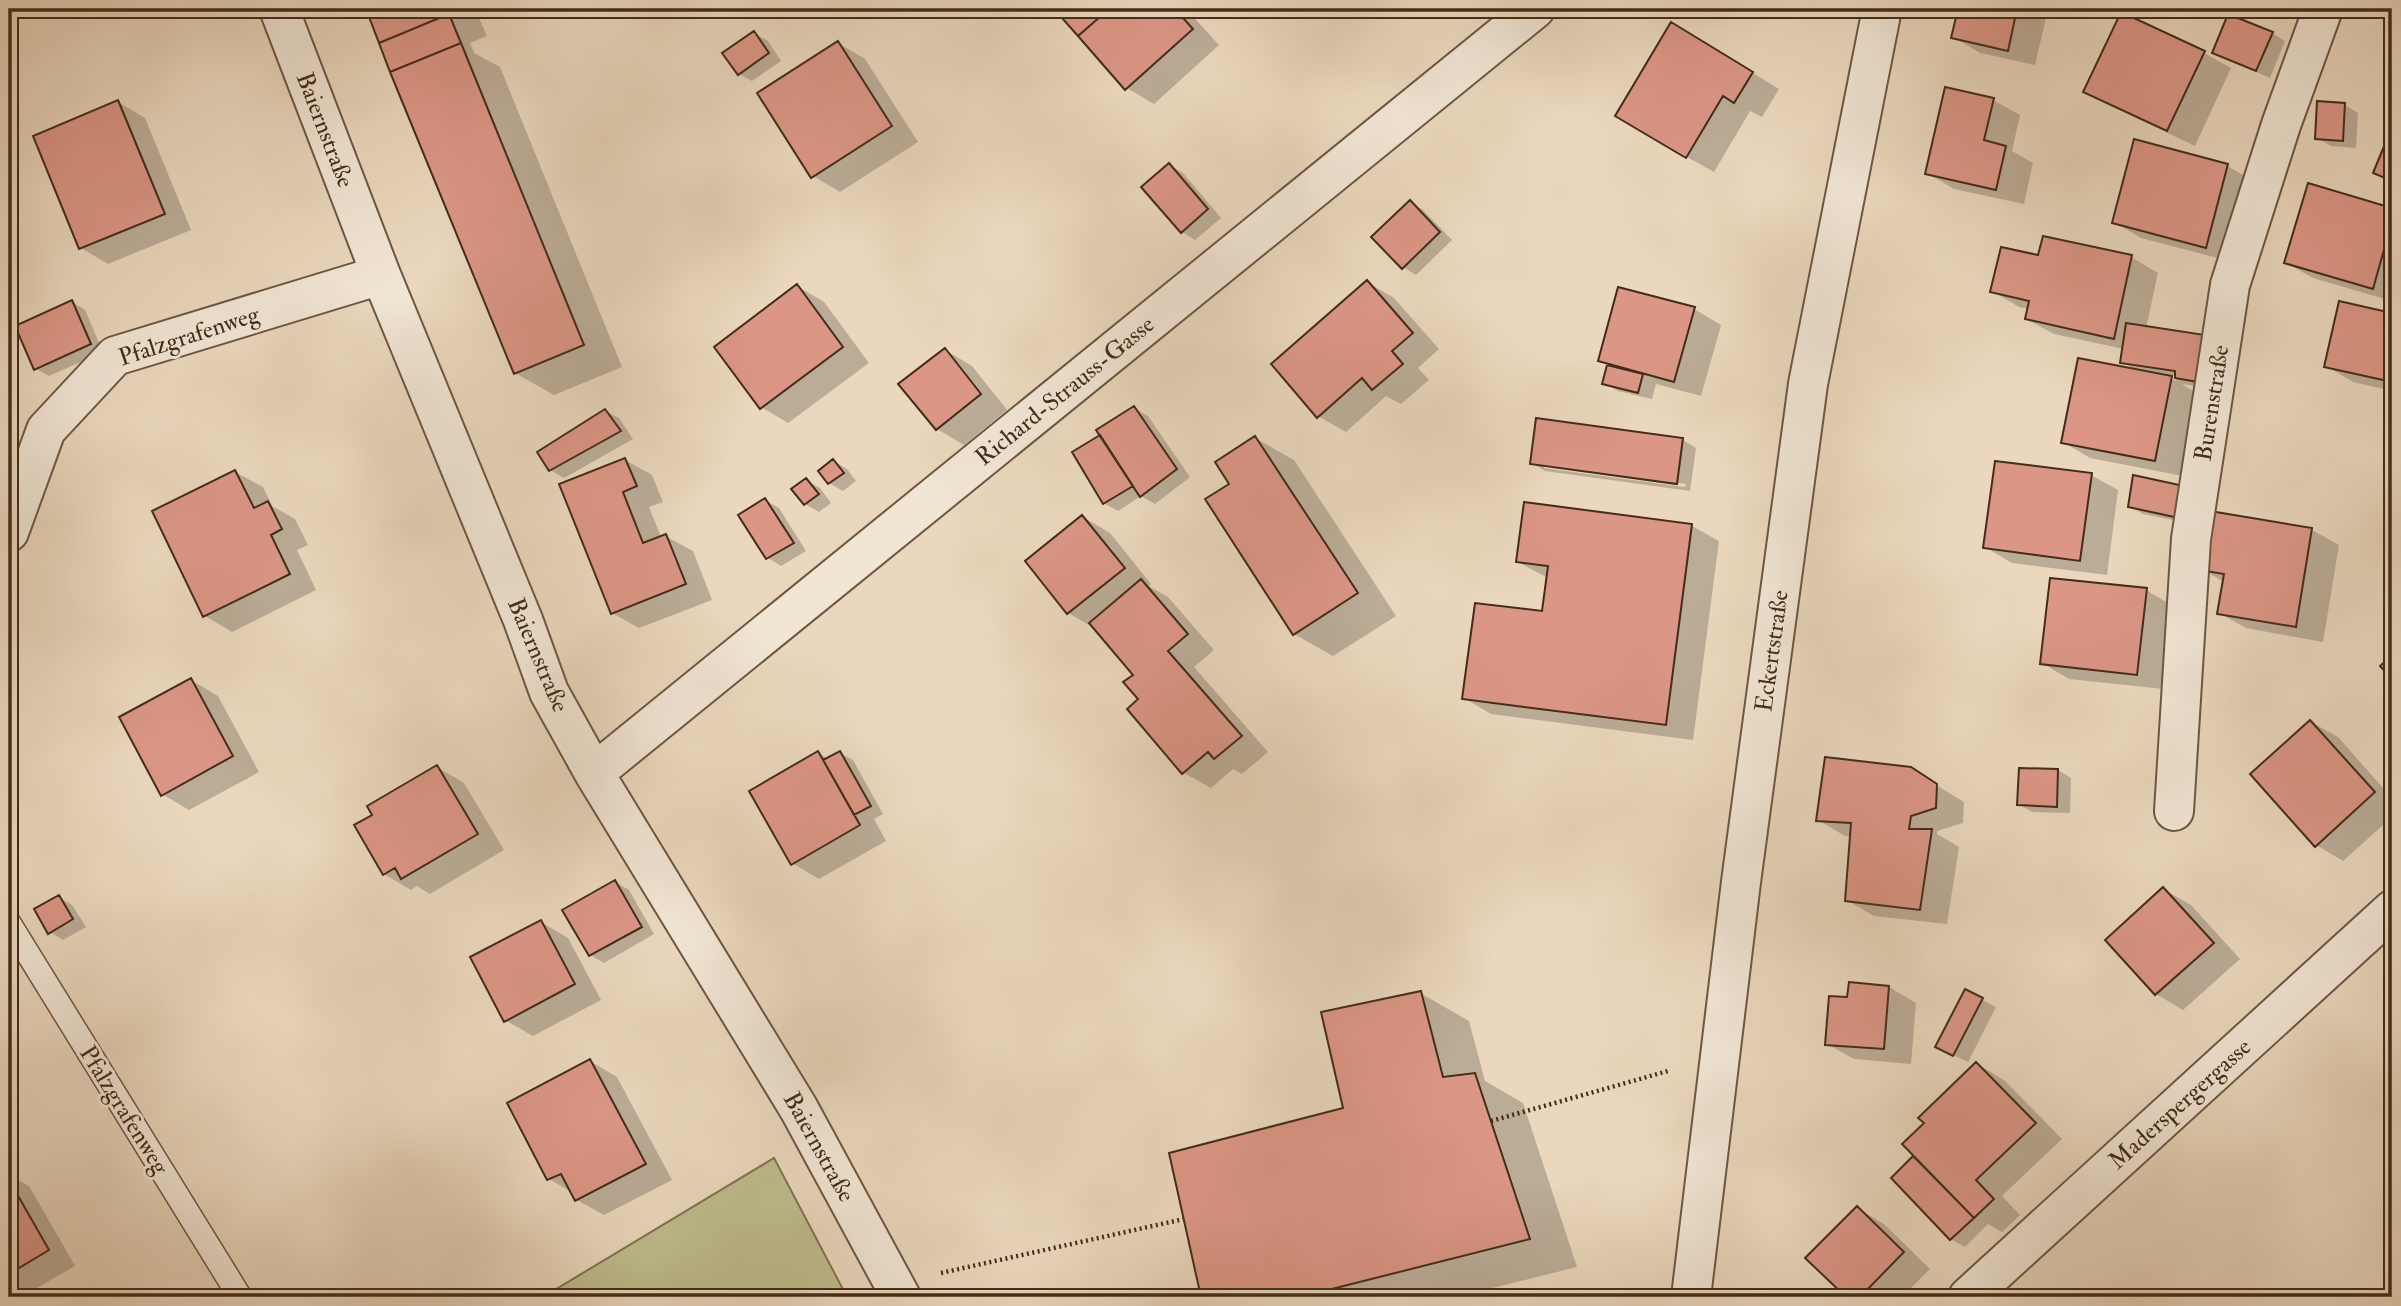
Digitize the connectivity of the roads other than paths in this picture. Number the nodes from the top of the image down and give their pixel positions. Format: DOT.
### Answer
graph roads {
  1 [pos="279,9"];
  2 [pos="1535,9"];
  3 [pos="1882,9"];
  4 [pos="2323,9"];
  5 [pos="381,275"];
  6 [pos="9,532"];
  7 [pos="594,773"];
  8 [pos="2174,811"];
  9 [pos="2392,910"];
  10 [pos="9,923"];
  11 [pos="898,1290"];
  12 [pos="240,1297"];
  13 [pos="1691,1297"];
  14 [pos="1968,1297"];
  1 -- 5 [label="street, Baiernstraße"];
  2 -- 7 [label="street, Richard-Strauss-Gasse"];
  3 -- 13 [label="street, Eckertstraße"];
  4 -- 8 [label="street, Burenstraße"];
  5 -- 6 [label="street, Pfalzgrafenweg"];
  5 -- 7 [label="street, Baiernstraße"];
  7 -- 11 [label="street, Baiernstraße"];
  9 -- 14 [label="street, Maderspergergasse"];
  10 -- 12 [label="lane, Pfalzgrafenweg"];
}
